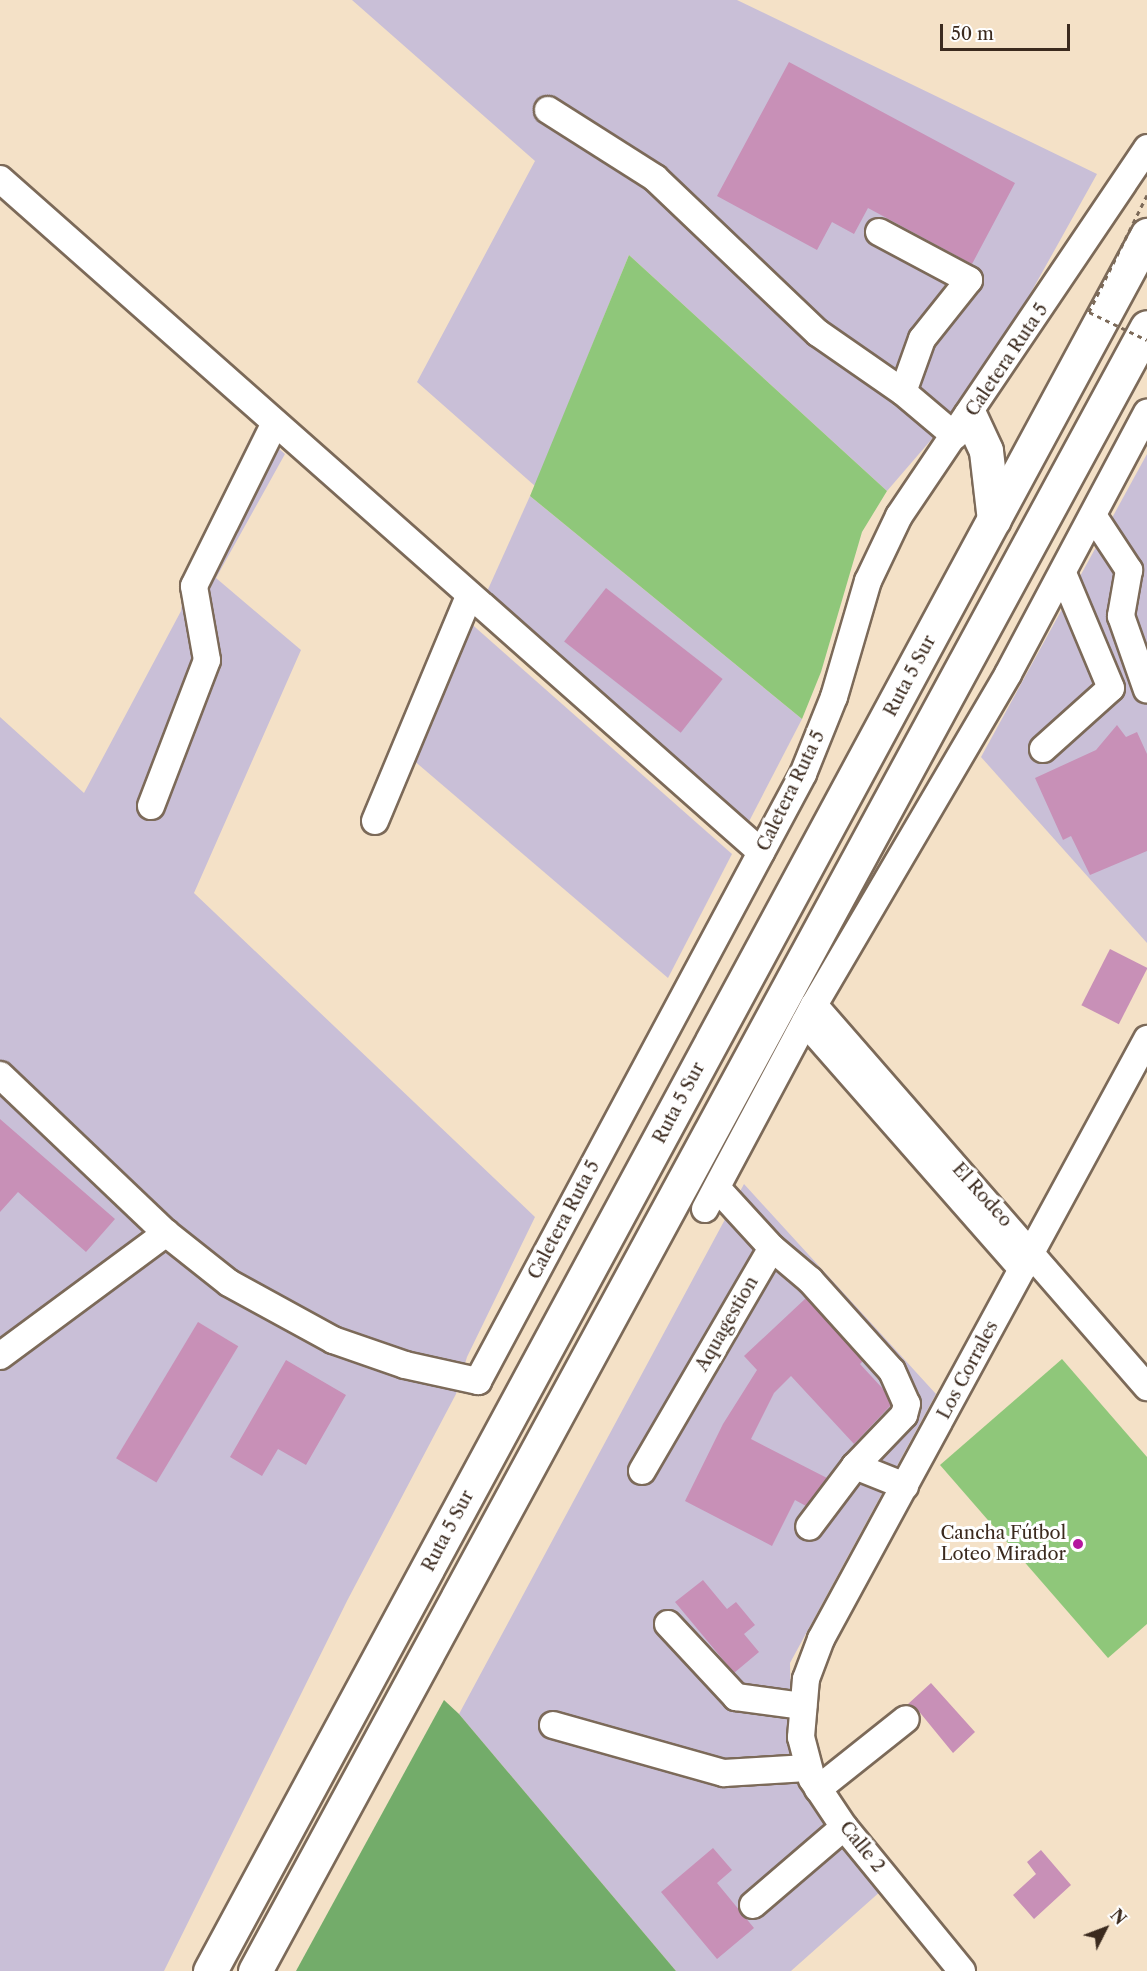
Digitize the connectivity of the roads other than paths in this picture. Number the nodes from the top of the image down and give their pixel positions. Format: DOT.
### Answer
graph roads {
  1 [pos="548,110"];
  2 [pos="1147,148"];
  3 [pos="0,178"];
  4 [pos="879,232"];
  5 [pos="1147,235"];
  6 [pos="1147,327"];
  7 [pos="903,392"];
  8 [pos="1147,413"];
  9 [pos="275,423"];
  10 [pos="962,426"];
  11 [pos="1094,517"];
  12 [pos="993,520"];
  13 [pos="1064,573"];
  14 [pos="469,596"];
  15 [pos="1147,690"];
  16 [pos="1043,749"];
  17 [pos="151,806"];
  18 [pos="375,821"];
  19 [pos="761,852"];
  20 [pos="809,1014"];
  21 [pos="1147,1038"];
  22 [pos="0,1076"];
  23 [pos="166,1233"];
  24 [pos="772,1248"];
  25 [pos="1027,1261"];
  26 [pos="0,1356"];
  27 [pos="1147,1387"];
  28 [pos="855,1466"];
  29 [pos="642,1471"];
  30 [pos="905,1486"];
  31 [pos="808,1527"];
  32 [pos="668,1624"];
  33 [pos="803,1706"];
  34 [pos="906,1719"];
  35 [pos="554,1725"];
  36 [pos="813,1778"];
  37 [pos="844,1827"];
  38 [pos="753,1905"];
  39 [pos="210,1971"];
  40 [pos="255,1971"];
  41 [pos="962,1971"];
  1 -- 7 [label="street"];
  2 -- 10 [label="street, Caletera Ruta 5"];
  3 -- 9 [label="street"];
  4 -- 7 [label="street"];
  5 -- 12 [label="highway, Ruta 5 Sur"];
  6 -- 40 [label="highway"];
  7 -- 10 [label="street"];
  8 -- 11 [label="street"];
  9 -- 14 [label="street"];
  9 -- 17 [label="street"];
  10 -- 12 [label="highway"];
  10 -- 19 [label="street, Caletera Ruta 5"];
  11 -- 13 [label="street"];
  11 -- 15 [label="street"];
  12 -- 39 [label="highway, Ruta 5 Sur"];
  13 -- 16 [label="street"];
  13 -- 20 [label="street"];
  14 -- 18 [label="street"];
  14 -- 19 [label="street"];
  19 -- 23 [label="street, Caletera Ruta 5"];
  20 -- 24 [label="street"];
  20 -- 25 [label="street, El Rodeo"];
  21 -- 25 [label="street, Los Corrales"];
  22 -- 23 [label="street"];
  23 -- 26 [label="street"];
  24 -- 28 [label="street"];
  24 -- 29 [label="street, Aquagestion"];
  25 -- 27 [label="street, El Rodeo"];
  25 -- 30 [label="street, Los Corrales"];
  28 -- 30 [label="street"];
  28 -- 31 [label="street"];
  30 -- 33 [label="street, Los Corrales"];
  32 -- 33 [label="street"];
  33 -- 36 [label="street, Calle 2"];
  34 -- 36 [label="street"];
  35 -- 36 [label="street"];
  36 -- 37 [label="street, Calle 2"];
  37 -- 38 [label="street"];
  37 -- 41 [label="street, Calle 2"];
}
